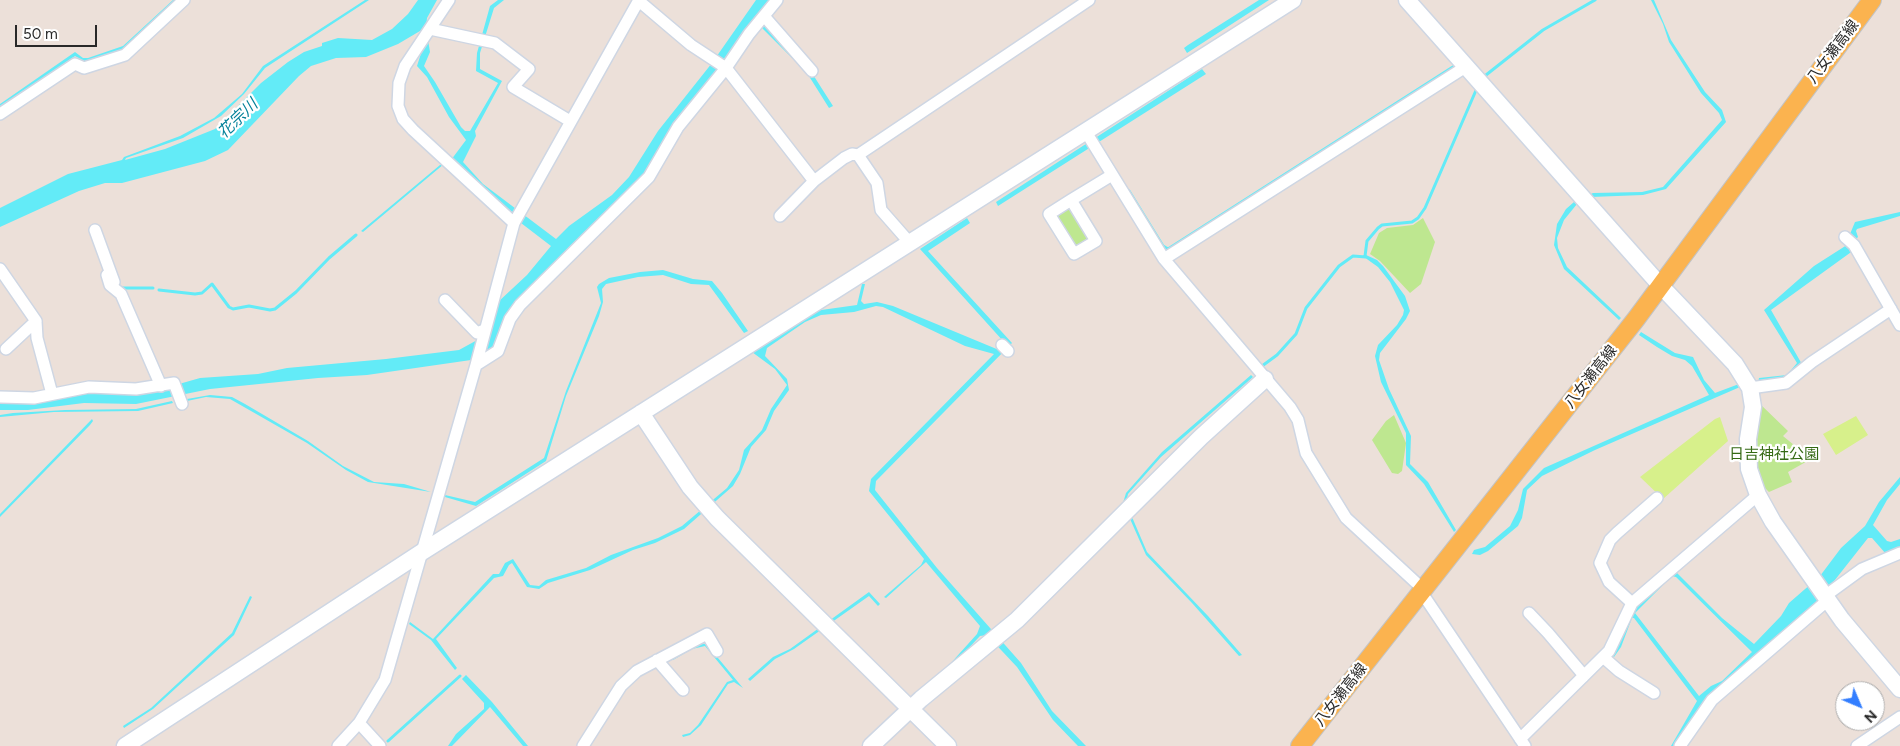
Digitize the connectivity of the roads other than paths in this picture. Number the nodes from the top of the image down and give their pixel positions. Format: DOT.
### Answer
graph roads {
  1 [pos="184,0"];
  2 [pos="449,0"];
  3 [pos="639,0"];
  4 [pos="777,0"];
  5 [pos="1090,0"];
  6 [pos="1293,0"];
  7 [pos="1407,0"];
  8 [pos="1872,0"];
  9 [pos="764,16"];
  10 [pos="430,29"];
  11 [pos="1467,66"];
  12 [pos="726,68"];
  13 [pos="812,71"];
  14 [pos="0,114"];
  15 [pos="570,122"];
  16 [pos="1086,132"];
  17 [pos="858,155"];
  18 [pos="1112,174"];
  19 [pos="814,181"];
  20 [pos="1072,200"];
  21 [pos="780,216"];
  22 [pos="514,222"];
  23 [pos="95,230"];
  24 [pos="1849,240"];
  25 [pos="910,243"];
  26 [pos="1164,259"];
  27 [pos="0,269"];
  28 [pos="107,276"];
  29 [pos="1660,285"];
  30 [pos="113,287"];
  31 [pos="445,300"];
  32 [pos="1891,309"];
  33 [pos="36,320"];
  34 [pos="1900,324"];
  35 [pos="484,332"];
  36 [pos="6,350"];
  37 [pos="476,365"];
  38 [pos="1265,379"];
  39 [pos="1748,383"];
  40 [pos="160,386"];
  41 [pos="52,394"];
  42 [pos="0,397"];
  43 [pos="181,401"];
  44 [pos="641,413"];
  45 [pos="1758,495"];
  46 [pos="1657,498"];
  47 [pos="422,552"];
  48 [pos="1900,553"];
  49 [pos="1423,592"];
  50 [pos="1826,596"];
  51 [pos="1632,603"];
  52 [pos="1529,613"];
  53 [pos="717,651"];
  54 [pos="1603,657"];
  55 [pos="660,664"];
  56 [pos="1583,677"];
  57 [pos="1900,688"];
  58 [pos="683,690"];
  59 [pos="1654,693"];
  60 [pos="910,708"];
  61 [pos="1900,717"];
  62 [pos="359,722"];
  63 [pos="1522,742"];
  64 [pos="125,746"];
  65 [pos="338,746"];
  66 [pos="380,746"];
  67 [pos="583,746"];
  68 [pos="871,746"];
  69 [pos="948,746"];
  70 [pos="1300,746"];
  71 [pos="1680,746"];
  72 [pos="1857,746"];
  1 -- 14 [label="street"];
  2 -- 10 [label="street"];
  3 -- 12 [label="street"];
  3 -- 15 [label="street"];
  4 -- 9 [label="street"];
  5 -- 17 [label="street"];
  6 -- 16 [label="street"];
  7 -- 11 [label="street"];
  8 -- 29 [label="main road, 八女瀬高線"];
  9 -- 12 [label="street"];
  9 -- 13 [label="street"];
  10 -- 15 [label="street"];
  10 -- 22 [label="street"];
  11 -- 26 [label="street"];
  11 -- 29 [label="street"];
  12 -- 19 [label="street"];
  12 -- 37 [label="street"];
  15 -- 22 [label="street"];
  16 -- 18 [label="street"];
  16 -- 25 [label="street"];
  17 -- 19 [label="street"];
  17 -- 25 [label="street"];
  18 -- 20 [label="street"];
  18 -- 26 [label="street"];
  19 -- 21 [label="street"];
  20 -- 20 [label="street"];
  22 -- 35 [label="street"];
  23 -- 30 [label="street"];
  24 -- 32 [label="street"];
  25 -- 44 [label="street"];
  26 -- 38 [label="street"];
  27 -- 33 [label="street"];
  28 -- 30 [label="street"];
  29 -- 39 [label="street"];
  29 -- 49 [label="main road, 八女瀬高線"];
  30 -- 40 [label="street"];
  31 -- 35 [label="street"];
  32 -- 34 [label="street"];
  32 -- 39 [label="street"];
  33 -- 36 [label="street"];
  33 -- 41 [label="street"];
  35 -- 37 [label="street"];
  37 -- 47 [label="street"];
  38 -- 49 [label="street"];
  38 -- 60 [label="street"];
  39 -- 45 [label="street"];
  40 -- 41 [label="street"];
  40 -- 43 [label="street"];
  41 -- 42 [label="street"];
  44 -- 47 [label="street"];
  44 -- 60 [label="street"];
  45 -- 50 [label="street"];
  45 -- 51 [label="street"];
  46 -- 51 [label="street"];
  47 -- 62 [label="street"];
  47 -- 64 [label="street"];
  48 -- 50 [label="street"];
  49 -- 63 [label="street"];
  49 -- 70 [label="main road, 八女瀬高線"];
  50 -- 57 [label="street"];
  50 -- 71 [label="street"];
  51 -- 54 [label="street"];
  52 -- 56 [label="street"];
  53 -- 55 [label="street"];
  54 -- 56 [label="street"];
  54 -- 59 [label="street"];
  55 -- 58 [label="street"];
  55 -- 67 [label="street"];
  56 -- 63 [label="street"];
  60 -- 68 [label="street"];
  60 -- 69 [label="street"];
  61 -- 72 [label="street"];
  62 -- 65 [label="street"];
  62 -- 66 [label="street"];
}
